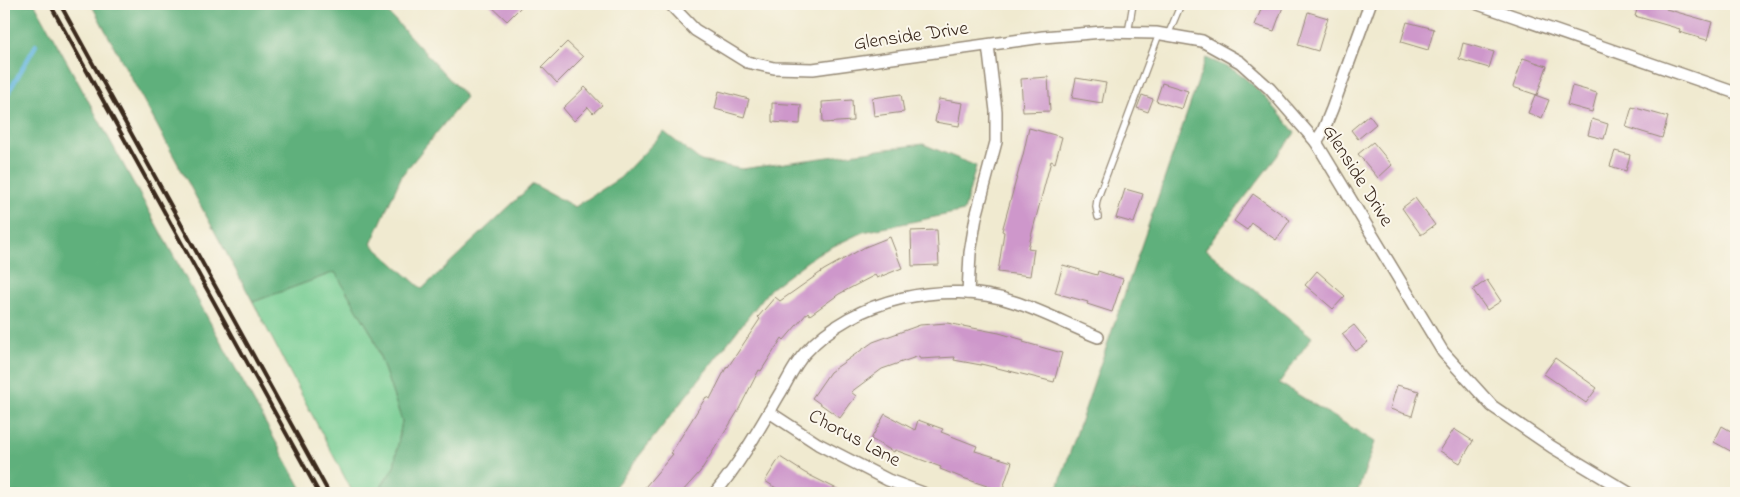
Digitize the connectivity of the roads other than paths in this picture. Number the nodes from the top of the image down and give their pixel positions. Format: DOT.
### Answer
graph roads {
  1 [pos="670,4"];
  2 [pos="1133,4"];
  3 [pos="1181,4"];
  4 [pos="1370,4"];
  5 [pos="1478,4"];
  6 [pos="1128,33"];
  7 [pos="1163,34"];
  8 [pos="988,45"];
  9 [pos="1736,93"];
  10 [pos="1316,142"];
  11 [pos="1098,217"];
  12 [pos="968,292"];
  13 [pos="1098,337"];
  14 [pos="769,412"];
  15 [pos="715,493"];
  16 [pos="923,493"];
  17 [pos="1629,493"];
  1 -- 8 [label="street, Glenside Drive"];
  2 -- 6 [label="lane"];
  3 -- 7 [label="lane"];
  4 -- 10 [label="street"];
  5 -- 9 [label="street"];
  6 -- 7 [label="street, Glenside Drive"];
  6 -- 8 [label="street, Glenside Drive"];
  7 -- 10 [label="street, Glenside Drive"];
  7 -- 11 [label="lane"];
  8 -- 12 [label="street"];
  10 -- 17 [label="street, Glenside Drive"];
  12 -- 13 [label="street"];
  12 -- 14 [label="street"];
  14 -- 15 [label="street"];
  14 -- 16 [label="street, Chorus Lane"];
}
